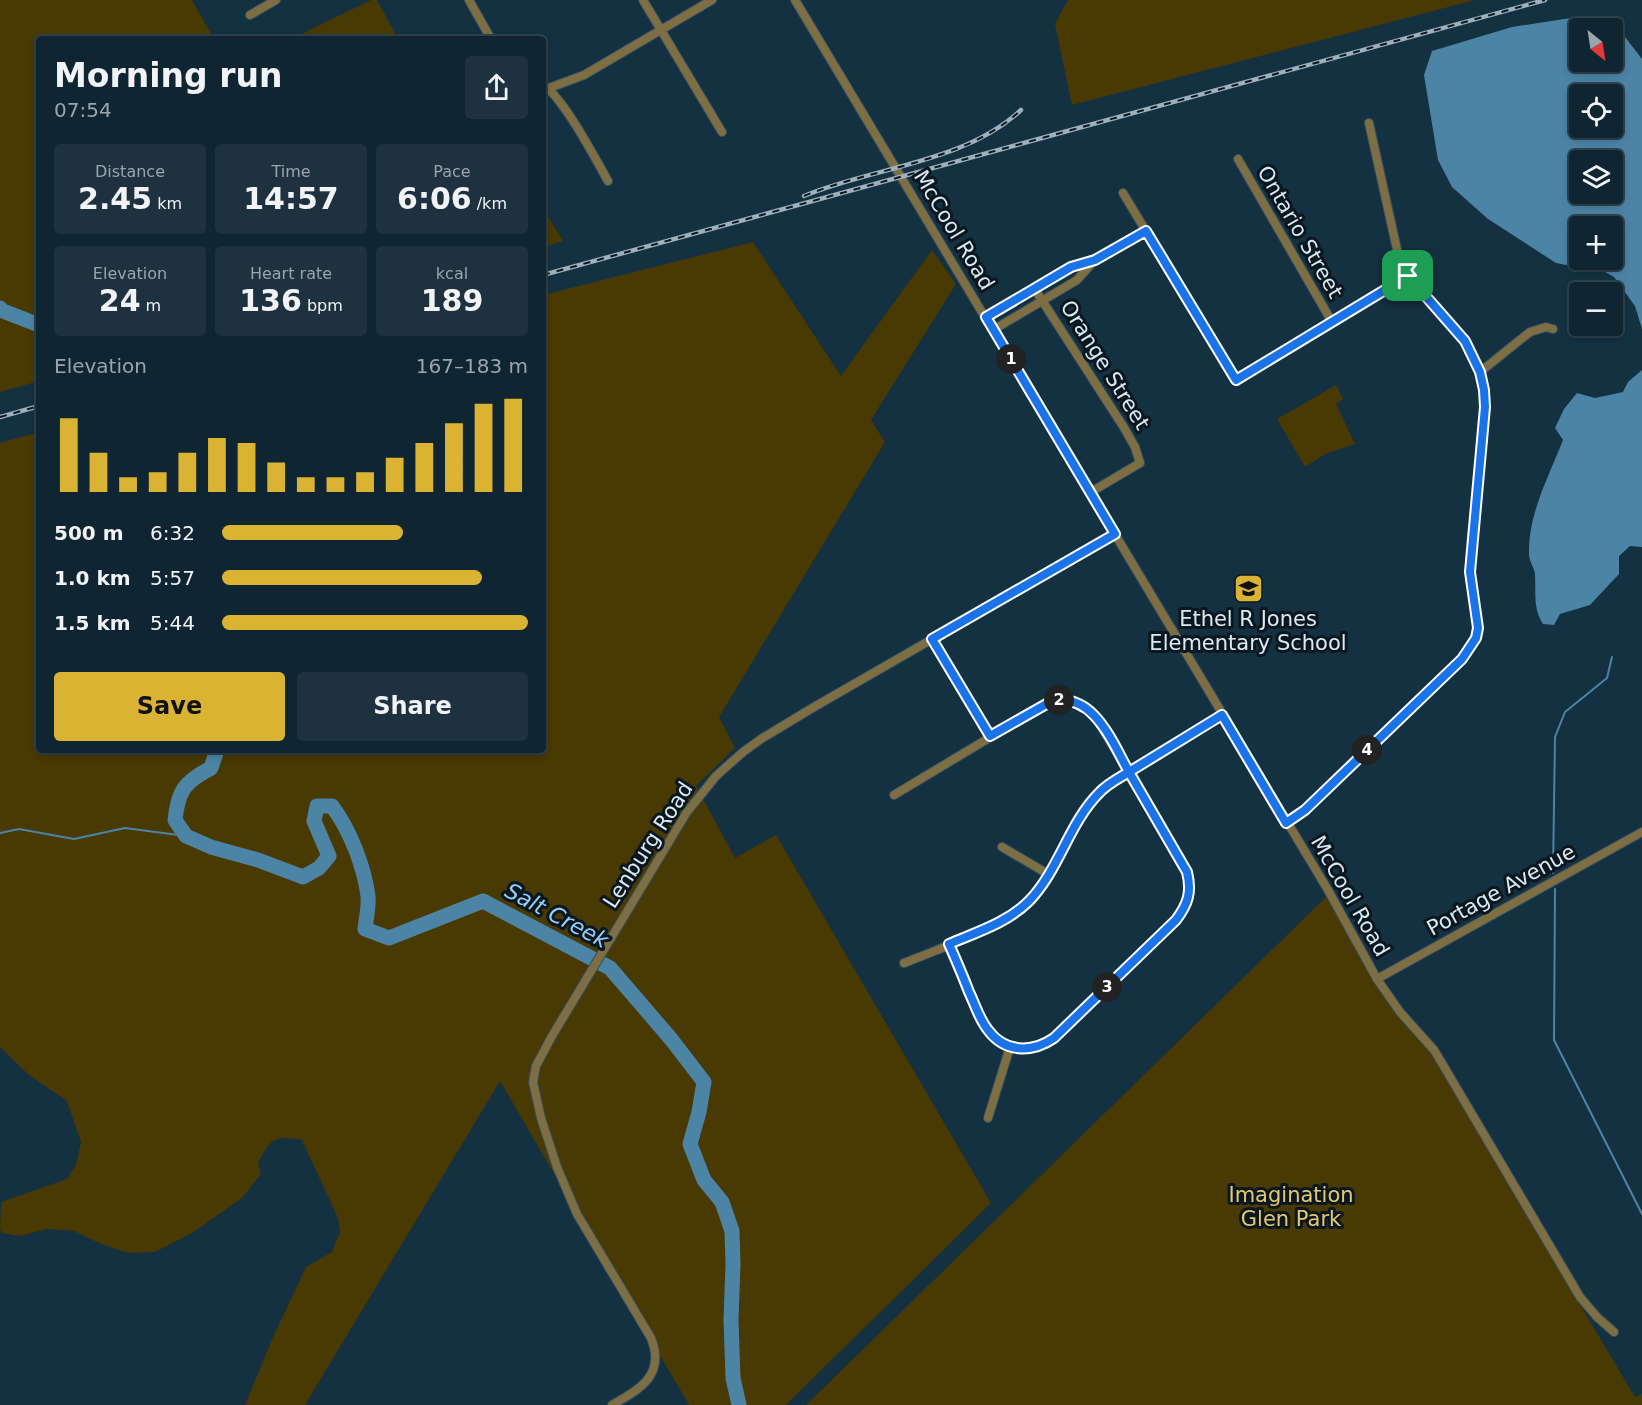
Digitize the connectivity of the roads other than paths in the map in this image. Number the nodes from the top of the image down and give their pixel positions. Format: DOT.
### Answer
graph roads {
  1 [pos="276,0"];
  2 [pos="469,0"];
  3 [pos="642,0"];
  4 [pos="712,0"];
  5 [pos="795,0"];
  6 [pos="250,15"];
  7 [pos="660,30"];
  8 [pos="488,36"];
  9 [pos="546,86"];
  10 [pos="1370,123"];
  11 [pos="722,132"];
  12 [pos="1238,159"];
  13 [pos="609,181"];
  14 [pos="1123,193"];
  15 [pos="1146,231"];
  16 [pos="1095,260"];
  17 [pos="1408,276"];
  18 [pos="1034,288"];
  19 [pos="1042,300"];
  20 [pos="986,317"];
  21 [pos="1332,322"];
  22 [pos="1553,329"];
  23 [pos="993,330"];
  24 [pos="1480,372"];
  25 [pos="1091,492"];
  26 [pos="1115,534"];
  27 [pos="932,639"];
  28 [pos="1222,715"];
  29 [pos="990,736"];
  30 [pos="1129,772"];
  31 [pos="894,795"];
  32 [pos="1286,823"];
  33 [pos="1642,832"];
  34 [pos="1002,847"];
  35 [pos="1048,874"];
  36 [pos="949,944"];
  37 [pos="904,963"];
  38 [pos="1377,979"];
  39 [pos="1010,1047"];
  40 [pos="987,1118"];
  41 [pos="1614,1332"];
  42 [pos="612,1405"];
  1 -- 6 [label="street"];
  2 -- 8 [label="street"];
  3 -- 7 [label="street"];
  4 -- 7 [label="street"];
  5 -- 20 [label="street, McCool Road"];
  7 -- 9 [label="street"];
  7 -- 11 [label="street"];
  9 -- 13 [label="street"];
  10 -- 17 [label="street"];
  12 -- 21 [label="street, Ontario Street"];
  14 -- 15 [label="street"];
  15 -- 16 [label="street"];
  15 -- 21 [label="street"];
  16 -- 18 [label="street"];
  16 -- 19 [label="street"];
  17 -- 21 [label="street"];
  17 -- 24 [label="street"];
  18 -- 19 [label="street, Orange Street"];
  18 -- 20 [label="street"];
  19 -- 23 [label="street"];
  19 -- 25 [label="street, Orange Street"];
  20 -- 23 [label="street, McCool Road"];
  22 -- 24 [label="street"];
  23 -- 25 [label="street, McCool Road"];
  24 -- 32 [label="street"];
  25 -- 26 [label="street, McCool Road"];
  26 -- 27 [label="street, Lenburg Road"];
  26 -- 28 [label="street, McCool Road"];
  27 -- 29 [label="street"];
  27 -- 42 [label="street, Lenburg Road"];
  28 -- 30 [label="street"];
  28 -- 32 [label="street, McCool Road"];
  29 -- 30 [label="street"];
  29 -- 31 [label="street"];
  30 -- 35 [label="street"];
  30 -- 39 [label="street"];
  32 -- 38 [label="street, McCool Road"];
  33 -- 38 [label="street, Portage Avenue"];
  34 -- 35 [label="street"];
  35 -- 36 [label="street"];
  36 -- 37 [label="street"];
  36 -- 39 [label="street"];
  38 -- 41 [label="street, McCool Road"];
  39 -- 40 [label="street"];
}
